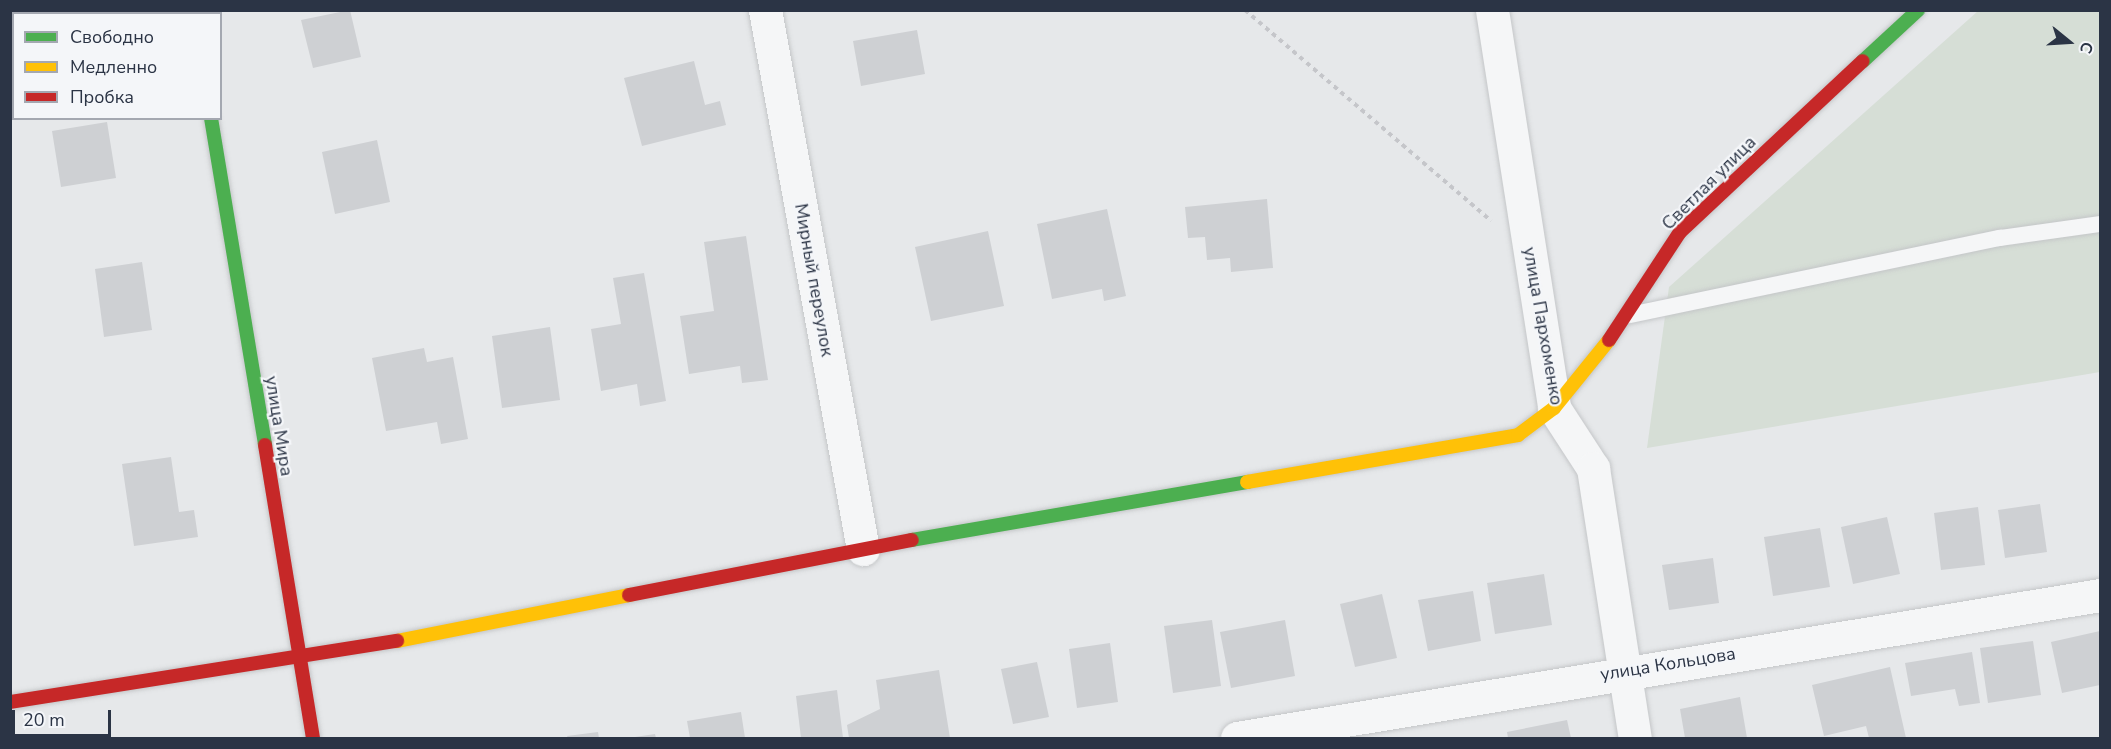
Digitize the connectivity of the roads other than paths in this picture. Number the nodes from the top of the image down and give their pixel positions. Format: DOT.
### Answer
graph roads {
  1 [pos="765,10"];
  2 [pos="1492,10"];
  3 [pos="1918,10"];
  4 [pos="211,120"];
  5 [pos="2100,224"];
  6 [pos="1629,315"];
  7 [pos="1554,408"];
  8 [pos="863,549"];
  9 [pos="2100,595"];
  10 [pos="299,660"];
  11 [pos="1624,671"];
  12 [pos="10,702"];
  13 [pos="313,738"];
  14 [pos="1237,738"];
  15 [pos="1635,738"];
  1 -- 8 [label="street, Мирный переулок"];
  2 -- 7 [label="street, улица Пархоменко"];
  3 -- 6 [label="street, Светлая улица"];
  4 -- 10 [label="street, улица Мира"];
  5 -- 6 [label="lane"];
  6 -- 7 [label="street, Светлая улица"];
  7 -- 8 [label="street, Светлая улица"];
  7 -- 11 [label="street, улица Пархоменко"];
  8 -- 10 [label="street, Светлая улица"];
  9 -- 11 [label="street, улица Кольцова"];
  10 -- 12 [label="street, Светлая улица"];
  10 -- 13 [label="street, улица Мира"];
  11 -- 14 [label="street, улица Кольцова"];
  11 -- 15 [label="street, улица Пархоменко"];
}
